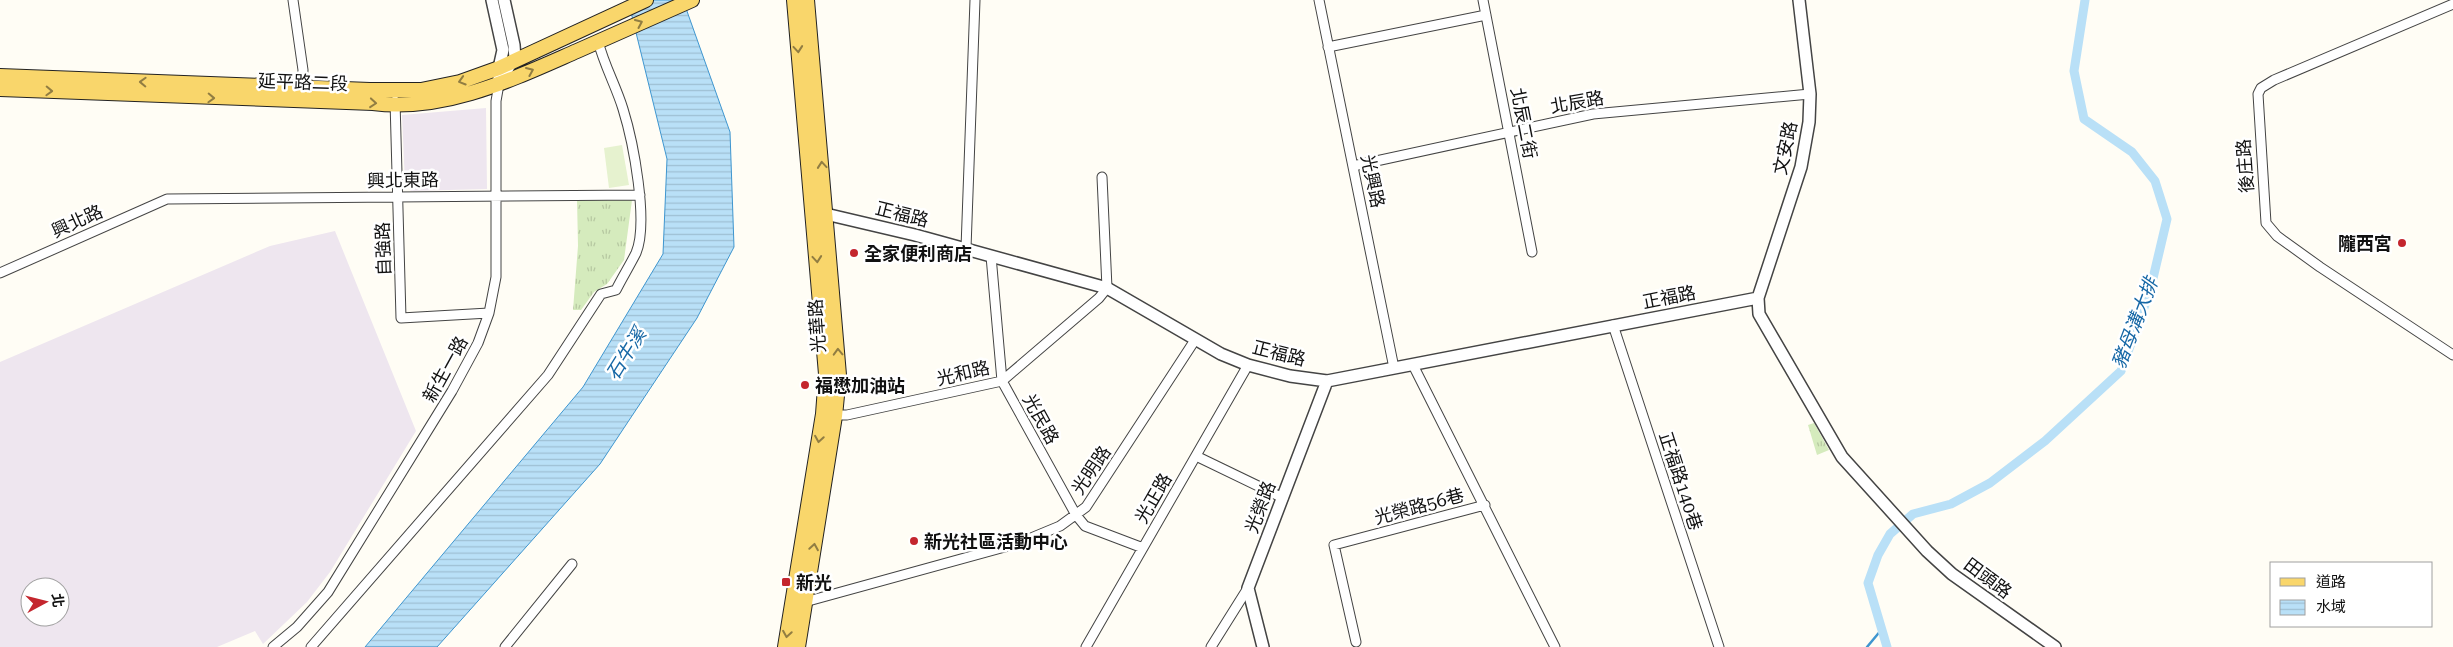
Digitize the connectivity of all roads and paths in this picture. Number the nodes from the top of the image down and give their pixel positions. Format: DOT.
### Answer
graph roads {
  1 [pos="293,0"];
  2 [pos="492,0"];
  3 [pos="504,0"];
  4 [pos="646,0"];
  5 [pos="692,0"];
  6 [pos="794,0"];
  7 [pos="807,0"];
  8 [pos="975,0"];
  9 [pos="1319,0"];
  10 [pos="1483,0"];
  11 [pos="1799,0"];
  12 [pos="2453,4"];
  13 [pos="1486,15"];
  14 [pos="596,42"];
  15 [pos="1328,47"];
  16 [pos="514,59"];
  17 [pos="499,68"];
  18 [pos="0,76"];
  19 [pos="499,84"];
  20 [pos="110,87"];
  21 [pos="0,89"];
  22 [pos="395,91"];
  23 [pos="301,94"];
  24 [pos="1810,94"];
  25 [pos="395,106"];
  26 [pos="1509,132"];
  27 [pos="1354,166"];
  28 [pos="1102,177"];
  29 [pos="495,195"];
  30 [pos="640,195"];
  31 [pos="398,197"];
  32 [pos="167,199"];
  33 [pos="820,212"];
  34 [pos="966,248"];
  35 [pos="1532,252"];
  36 [pos="990,256"];
  37 [pos="0,273"];
  38 [pos="1108,288"];
  39 [pos="1758,298"];
  40 [pos="489,313"];
  41 [pos="1613,325"];
  42 [pos="1195,340"];
  43 [pos="2453,355"];
  44 [pos="1248,365"];
  45 [pos="1413,365"];
  46 [pos="1394,368"];
  47 [pos="1002,381"];
  48 [pos="1327,381"];
  49 [pos="829,415"];
  50 [pos="1196,456"];
  51 [pos="1282,498"];
  52 [pos="1485,505"];
  53 [pos="1076,515"];
  54 [pos="1143,548"];
  55 [pos="572,564"];
  56 [pos="1248,588"];
  57 [pos="798,604"];
  58 [pos="1356,642"];
  59 [pos="273,647"];
  60 [pos="311,647"];
  61 [pos="505,647"];
  62 [pos="785,647"];
  63 [pos="798,647"];
  64 [pos="1086,647"];
  65 [pos="1211,647"];
  66 [pos="1263,647"];
  67 [pos="1555,647"];
  68 [pos="1719,647"];
  69 [pos="2055,647"];
  1 -- 23 [label="street"];
  2 -- 17 [label="street"];
  3 -- 16 [label="street"];
  4 -- 16 [label="main road, 延平路二段"];
  14 -- 5 [label="main road, 延平路二段, one-way"];
  6 -- 33 [label="main road, 光華路, one-way"];
  33 -- 7 [label="main road, 光華路, one-way"];
  8 -- 34 [label="street"];
  9 -- 15 [label="street, 光興路"];
  10 -- 13 [label="street, 北辰二街"];
  11 -- 24 [label="street, 文安路"];
  12 -- 43 [label="street, 後庄路"];
  13 -- 15 [label="street"];
  13 -- 26 [label="street, 北辰二街"];
  19 -- 14 [label="main road, 延平路二段, one-way"];
  14 -- 30 [label="street"];
  15 -- 27 [label="street, 光興路"];
  16 -- 17 [label="main road, 延平路二段"];
  16 -- 19 [label="street, 新生一路"];
  17 -- 19 [label="street"];
  17 -- 22 [label="main road, 延平路二段, one-way"];
  18 -- 20 [label="main road, 延平路二段"];
  19 -- 25 [label="main road, 延平路二段"];
  19 -- 29 [label="street, 新生一路"];
  21 -- 20 [label="main road, 延平路二段, one-way"];
  20 -- 23 [label="main road, 延平路二段"];
  22 -- 23 [label="main road, 延平路二段"];
  22 -- 25 [label="street, 自強路"];
  23 -- 25 [label="main road, 延平路二段, one-way"];
  24 -- 26 [label="street, 北辰路"];
  24 -- 39 [label="street, 文安路"];
  25 -- 31 [label="street, 自強路"];
  26 -- 27 [label="street, 北辰路"];
  26 -- 35 [label="street, 北辰二街"];
  27 -- 46 [label="street, 光興路"];
  28 -- 38 [label="street"];
  29 -- 30 [label="street, 興北東路"];
  29 -- 31 [label="street, 興北東路"];
  29 -- 40 [label="street, 新生一路"];
  30 -- 60 [label="street"];
  31 -- 32 [label="street, 興北東路"];
  31 -- 40 [label="street, 自強路"];
  32 -- 37 [label="street, 興北路"];
  33 -- 34 [label="street, 正福路"];
  33 -- 49 [label="main road, 光華路"];
  34 -- 36 [label="street, 正福路"];
  36 -- 38 [label="street, 正福路"];
  36 -- 47 [label="street, 光民路"];
  38 -- 42 [label="street, 正福路"];
  38 -- 47 [label="street, 光和路"];
  39 -- 41 [label="street, 正福路"];
  39 -- 69 [label="street, 田頭路"];
  40 -- 59 [label="street, 新生一路"];
  41 -- 45 [label="street, 正福路"];
  41 -- 68 [label="street, 正福路140巷"];
  42 -- 44 [label="street, 正福路"];
  42 -- 53 [label="street, 光明路"];
  44 -- 48 [label="street, 正福路"];
  44 -- 50 [label="street, 光正路"];
  45 -- 46 [label="street, 正福路"];
  45 -- 52 [label="street"];
  46 -- 48 [label="street, 正福路"];
  47 -- 49 [label="street, 光和路"];
  47 -- 53 [label="street, 光民路"];
  48 -- 51 [label="street, 光榮路"];
  49 -- 57 [label="main road, 光華路"];
  50 -- 51 [label="street"];
  50 -- 54 [label="street, 光正路"];
  51 -- 56 [label="street, 光榮路"];
  52 -- 58 [label="street, 光榮路56巷"];
  52 -- 67 [label="street, 光榮路56巷"];
  53 -- 54 [label="street, 光民路"];
  53 -- 57 [label="street, 光明路"];
  54 -- 64 [label="street, 光正路"];
  55 -- 61 [label="street"];
  56 -- 65 [label="street"];
  56 -- 66 [label="street"];
  57 -- 62 [label="main road, 光華路, one-way"];
  57 -- 63 [label="main road, 光華路"];
}
